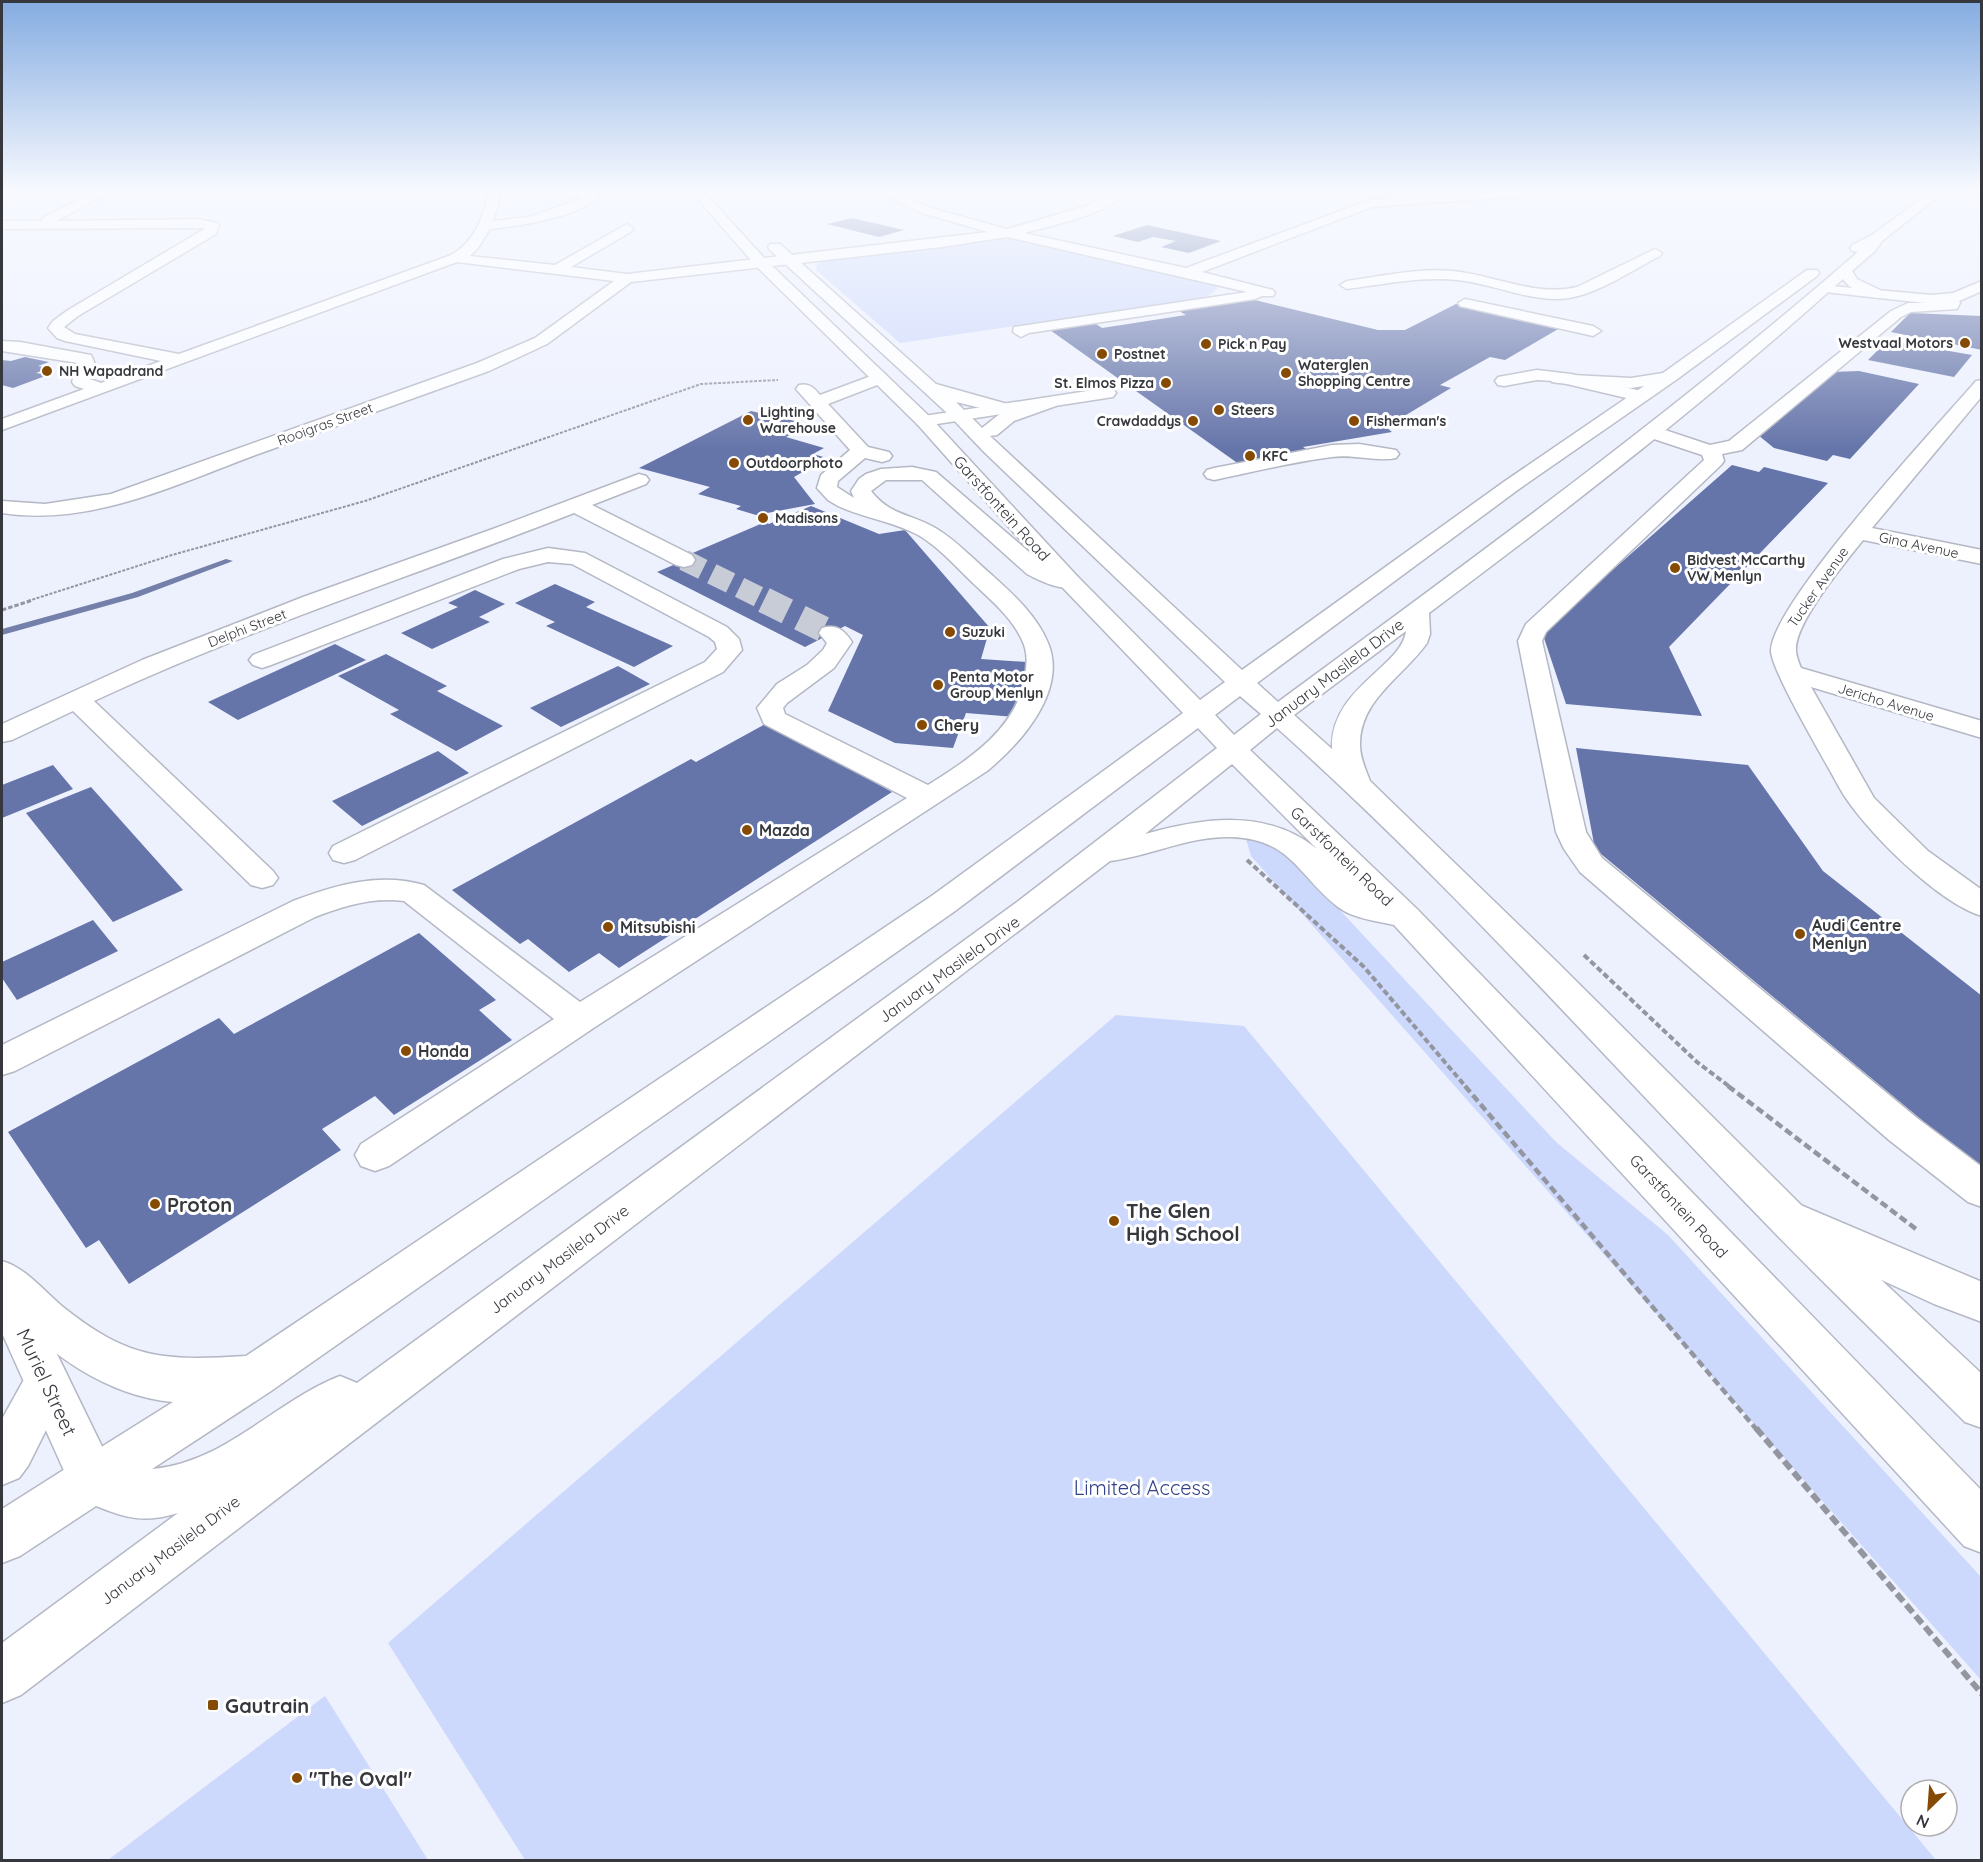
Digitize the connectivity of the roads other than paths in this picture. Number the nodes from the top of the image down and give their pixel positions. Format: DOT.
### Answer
graph roads {
  1 [pos="134,277"];
  2 [pos="404,277"];
  3 [pos="616,277"];
  4 [pos="637,277"];
  5 [pos="775,277"];
  6 [pos="807,277"];
  7 [pos="1206,277"];
  8 [pos="1424,277"];
  9 [pos="1466,277"];
  10 [pos="1608,277"];
  11 [pos="1813,277"];
  12 [pos="1828,277"];
  13 [pos="1828,277"];
  14 [pos="1844,277"];
  15 [pos="627,278"];
  16 [pos="1233,284"];
  17 [pos="1347,285"];
  18 [pos="1982,285"];
  19 [pos="1826,288"];
  20 [pos="1785,293"];
  21 [pos="1877,294"];
  22 [pos="1223,299"];
  23 [pos="1946,299"];
  24 [pos="1465,303"];
  25 [pos="1593,331"];
  26 [pos="1021,332"];
  27 [pos="66,336"];
  28 [pos="2,345"];
  29 [pos="31,348"];
  30 [pos="178,359"];
  31 [pos="1548,360"];
  32 [pos="1531,375"];
  33 [pos="1670,376"];
  34 [pos="879,378"];
  35 [pos="1561,378"];
  36 [pos="1504,381"];
  37 [pos="1712,381"];
  38 [pos="922,382"];
  39 [pos="1982,385"];
  40 [pos="100,388"];
  41 [pos="1107,393"];
  42 [pos="1639,396"];
  43 [pos="1050,402"];
  44 [pos="1005,409"];
  45 [pos="960,416"];
  46 [pos="924,421"];
  47 [pos="2,425"];
  48 [pos="1652,432"];
  49 [pos="1586,433"];
  50 [pos="991,448"];
  51 [pos="1601,448"];
  52 [pos="861,451"];
  53 [pos="1709,451"];
  54 [pos="1389,454"];
  55 [pos="1214,474"];
  56 [pos="1558,476"];
  57 [pos="639,480"];
  58 [pos="935,480"];
  59 [pos="1512,485"];
  60 [pos="575,505"];
  61 [pos="2,507"];
  62 [pos="888,516"];
  63 [pos="1857,532"];
  64 [pos="1982,557"];
  65 [pos="684,560"];
  66 [pos="1070,582"];
  67 [pos="311,602"];
  68 [pos="1417,611"];
  69 [pos="351,628"];
  70 [pos="831,633"];
  71 [pos="262,660"];
  72 [pos="1791,673"];
  73 [pos="1241,683"];
  74 [pos="76,699"];
  75 [pos="1199,714"];
  76 [pos="1277,715"];
  77 [pos="1982,730"];
  78 [pos="2,734"];
  79 [pos="1233,749"];
  80 [pos="1356,784"];
  81 [pos="928,797"];
  82 [pos="344,853"];
  83 [pos="1099,854"];
  84 [pos="262,878"];
  85 [pos="1982,904"];
  86 [pos="1405,917"];
  87 [pos="579,1020"];
  88 [pos="2,1062"];
  89 [pos="375,1155"];
  90 [pos="1982,1190"];
  91 [pos="1785,1216"];
  92 [pos="543,1271"];
  93 [pos="2,1280"];
  94 [pos="2,1286"];
  95 [pos="1982,1302"];
  96 [pos="255,1376"];
  97 [pos="47,1383"];
  98 [pos="1982,1406"];
  99 [pos="2,1461"];
  100 [pos="92,1478"];
  101 [pos="1982,1528"];
  102 [pos="2,1538"];
  103 [pos="2,1676"];
  1 -- 27 [label="main road"];
  2 -- 30 [label="main road"];
  3 -- 15 [label="main road"];
  4 -- 15 [label="main road"];
  5 -- 34 [label="main road, Garstfontein Road"];
  6 -- 38 [label="main road, Garstfontein Road"];
  7 -- 16 [label="main road"];
  8 -- 17 [label="main road"];
  9 -- 10 [label="main road"];
  11 -- 20 [label="main road, January Masilela Drive"];
  12 -- 19 [label="main road, January Masilela Drive"];
  13 -- 19 [label="main road"];
  14 -- 21 [label="main road"];
  15 -- 61 [label="main road, Rooigras Street"];
  16 -- 22 [label="main road"];
  16 -- 22 [label="main road"];
  18 -- 23 [label="main road"];
  19 -- 20 [label="main road"];
  19 -- 21 [label="main road"];
  19 -- 37 [label="main road, January Masilela Drive"];
  20 -- 33 [label="main road, January Masilela Drive"];
  21 -- 23 [label="main road"];
  22 -- 26 [label="main road"];
  23 -- 53 [label="main road"];
  24 -- 25 [label="main road"];
  27 -- 29 [label="main road"];
  27 -- 30 [label="main road"];
  28 -- 29 [label="main road"];
  29 -- 40 [label="main road"];
  30 -- 40 [label="main road"];
  31 -- 32 [label="main road"];
  32 -- 35 [label="main road"];
  32 -- 36 [label="main road"];
  33 -- 35 [label="main road"];
  33 -- 42 [label="main road, January Masilela Drive"];
  34 -- 46 [label="main road, Garstfontein Road"];
  34 -- 52 [label="main road"];
  35 -- 42 [label="main road"];
  35 -- 49 [label="main road"];
  37 -- 42 [label="main road"];
  37 -- 48 [label="main road, January Masilela Drive"];
  38 -- 44 [label="main road"];
  38 -- 45 [label="main road, Garstfontein Road"];
  39 -- 63 [label="main road, Tucker Avenue"];
  40 -- 47 [label="main road"];
  41 -- 43 [label="main road"];
  42 -- 49 [label="main road, January Masilela Drive"];
  43 -- 44 [label="main road"];
  43 -- 50 [label="main road"];
  44 -- 45 [label="main road"];
  45 -- 46 [label="main road"];
  45 -- 50 [label="main road, Garstfontein Road"];
  46 -- 66 [label="main road, Garstfontein Road"];
  48 -- 51 [label="main road"];
  48 -- 53 [label="main road"];
  48 -- 68 [label="main road, January Masilela Drive"];
  49 -- 59 [label="main road, January Masilela Drive"];
  50 -- 73 [label="main road, Garstfontein Road"];
  52 -- 58 [label="main road"];
  52 -- 62 [label="main road"];
  53 -- 90 [label="main road"];
  54 -- 55 [label="main road"];
  56 -- 59 [label="main road"];
  57 -- 60 [label="main road, Delphi Street"];
  58 -- 62 [label="main road"];
  58 -- 66 [label="main road"];
  59 -- 73 [label="main road, January Masilela Drive"];
  60 -- 65 [label="main road"];
  60 -- 67 [label="main road, Delphi Street"];
  62 -- 81 [label="main road"];
  63 -- 64 [label="main road, Gina Avenue"];
  63 -- 72 [label="main road, Tucker Avenue"];
  66 -- 75 [label="main road, Garstfontein Road"];
  67 -- 69 [label="main road"];
  67 -- 74 [label="main road, Delphi Street"];
  68 -- 76 [label="main road, January Masilela Drive"];
  68 -- 80 [label="main road"];
  69 -- 71 [label="main road"];
  69 -- 82 [label="main road"];
  70 -- 81 [label="main road"];
  72 -- 77 [label="main road, Jericho Avenue"];
  72 -- 85 [label="main road, Tucker Avenue"];
  73 -- 75 [label="main road, January Masilela Drive"];
  73 -- 76 [label="main road, Garstfontein Road"];
  74 -- 78 [label="main road, Delphi Street"];
  74 -- 84 [label="main road"];
  75 -- 79 [label="main road, Garstfontein Road"];
  75 -- 96 [label="main road, January Masilela Drive"];
  76 -- 79 [label="main road, January Masilela Drive"];
  76 -- 80 [label="main road, Garstfontein Road"];
  79 -- 83 [label="main road, January Masilela Drive"];
  79 -- 86 [label="main road, Garstfontein Road"];
  80 -- 91 [label="main road, Garstfontein Road"];
  81 -- 87 [label="main road"];
  83 -- 86 [label="main road"];
  83 -- 92 [label="main road, January Masilela Drive"];
  86 -- 101 [label="main road, Garstfontein Road"];
  87 -- 88 [label="main road"];
  87 -- 89 [label="main road"];
  91 -- 95 [label="main road"];
  91 -- 98 [label="main road, Garstfontein Road"];
  92 -- 100 [label="main road"];
  92 -- 103 [label="main road, January Masilela Drive"];
  93 -- 96 [label="main road"];
  94 -- 97 [label="main road, Muriel Street"];
  96 -- 100 [label="main road, January Masilela Drive"];
  97 -- 99 [label="main road"];
  97 -- 100 [label="main road, Muriel Street"];
  100 -- 102 [label="main road, January Masilela Drive"];
}
